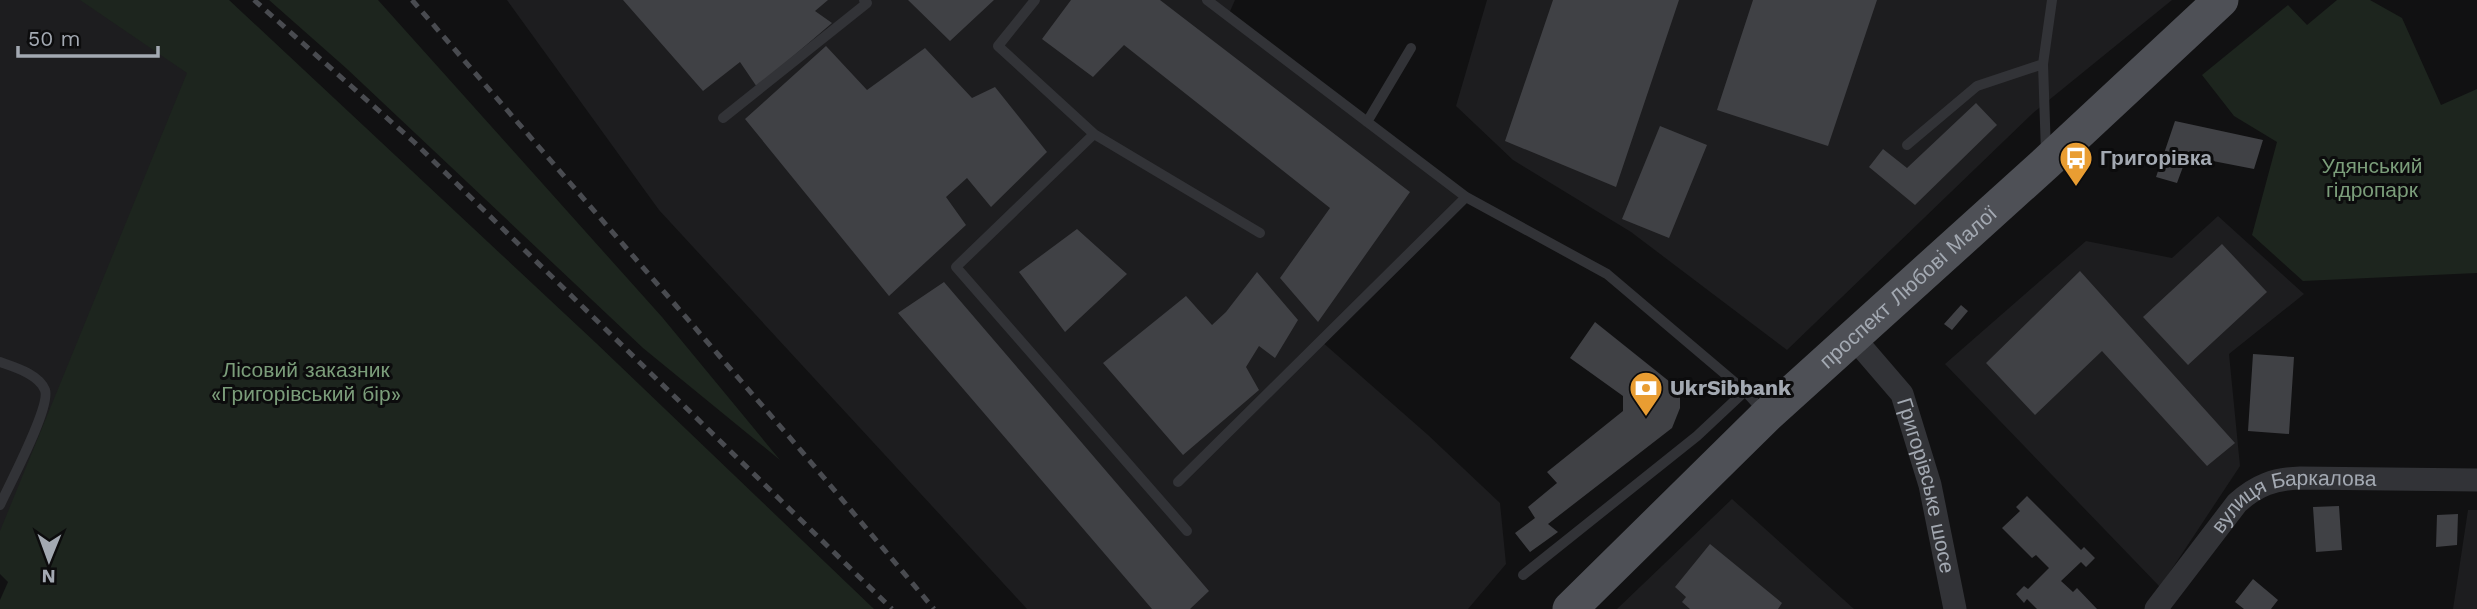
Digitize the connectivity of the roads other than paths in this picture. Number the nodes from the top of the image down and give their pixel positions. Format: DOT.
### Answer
graph roads {
  1 [pos="864,0"];
  2 [pos="1035,0"];
  3 [pos="1207,0"];
  4 [pos="1229,0"];
  5 [pos="2052,0"];
  6 [pos="2221,0"];
  7 [pos="1223,13"];
  8 [pos="1411,48"];
  9 [pos="2043,64"];
  10 [pos="723,118"];
  11 [pos="1367,122"];
  12 [pos="1094,134"];
  13 [pos="1907,145"];
  14 [pos="2047,162"];
  15 [pos="1466,197"];
  16 [pos="1260,233"];
  17 [pos="1853,337"];
  18 [pos="0,362"];
  19 [pos="1756,403"];
  20 [pos="2477,480"];
  21 [pos="1178,482"];
  22 [pos="0,505"];
  23 [pos="1187,531"];
  24 [pos="1523,575"];
  25 [pos="1570,609"];
  26 [pos="1955,609"];
  27 [pos="2156,609"];
  1 -- 10 [label="lane"];
  2 -- 12 [label="lane"];
  3 -- 7 [label="lane"];
  4 -- 7 [label="lane"];
  5 -- 9 [label="lane"];
  6 -- 14 [label="main road, проспект Любові Малої"];
  7 -- 11 [label="lane"];
  8 -- 11 [label="lane"];
  9 -- 13 [label="lane"];
  9 -- 14 [label="lane"];
  11 -- 15 [label="lane"];
  12 -- 16 [label="lane"];
  12 -- 23 [label="lane"];
  14 -- 17 [label="main road, проспект Любові Малої"];
  15 -- 19 [label="lane"];
  15 -- 21 [label="lane"];
  17 -- 19 [label="main road, проспект Любові Малої"];
  17 -- 26 [label="street, Григорівське шосе"];
  18 -- 22 [label="lane"];
  19 -- 24 [label="lane"];
  19 -- 25 [label="main road, проспект Любові Малої"];
  20 -- 27 [label="street, вулиця Баркалова"];
}
